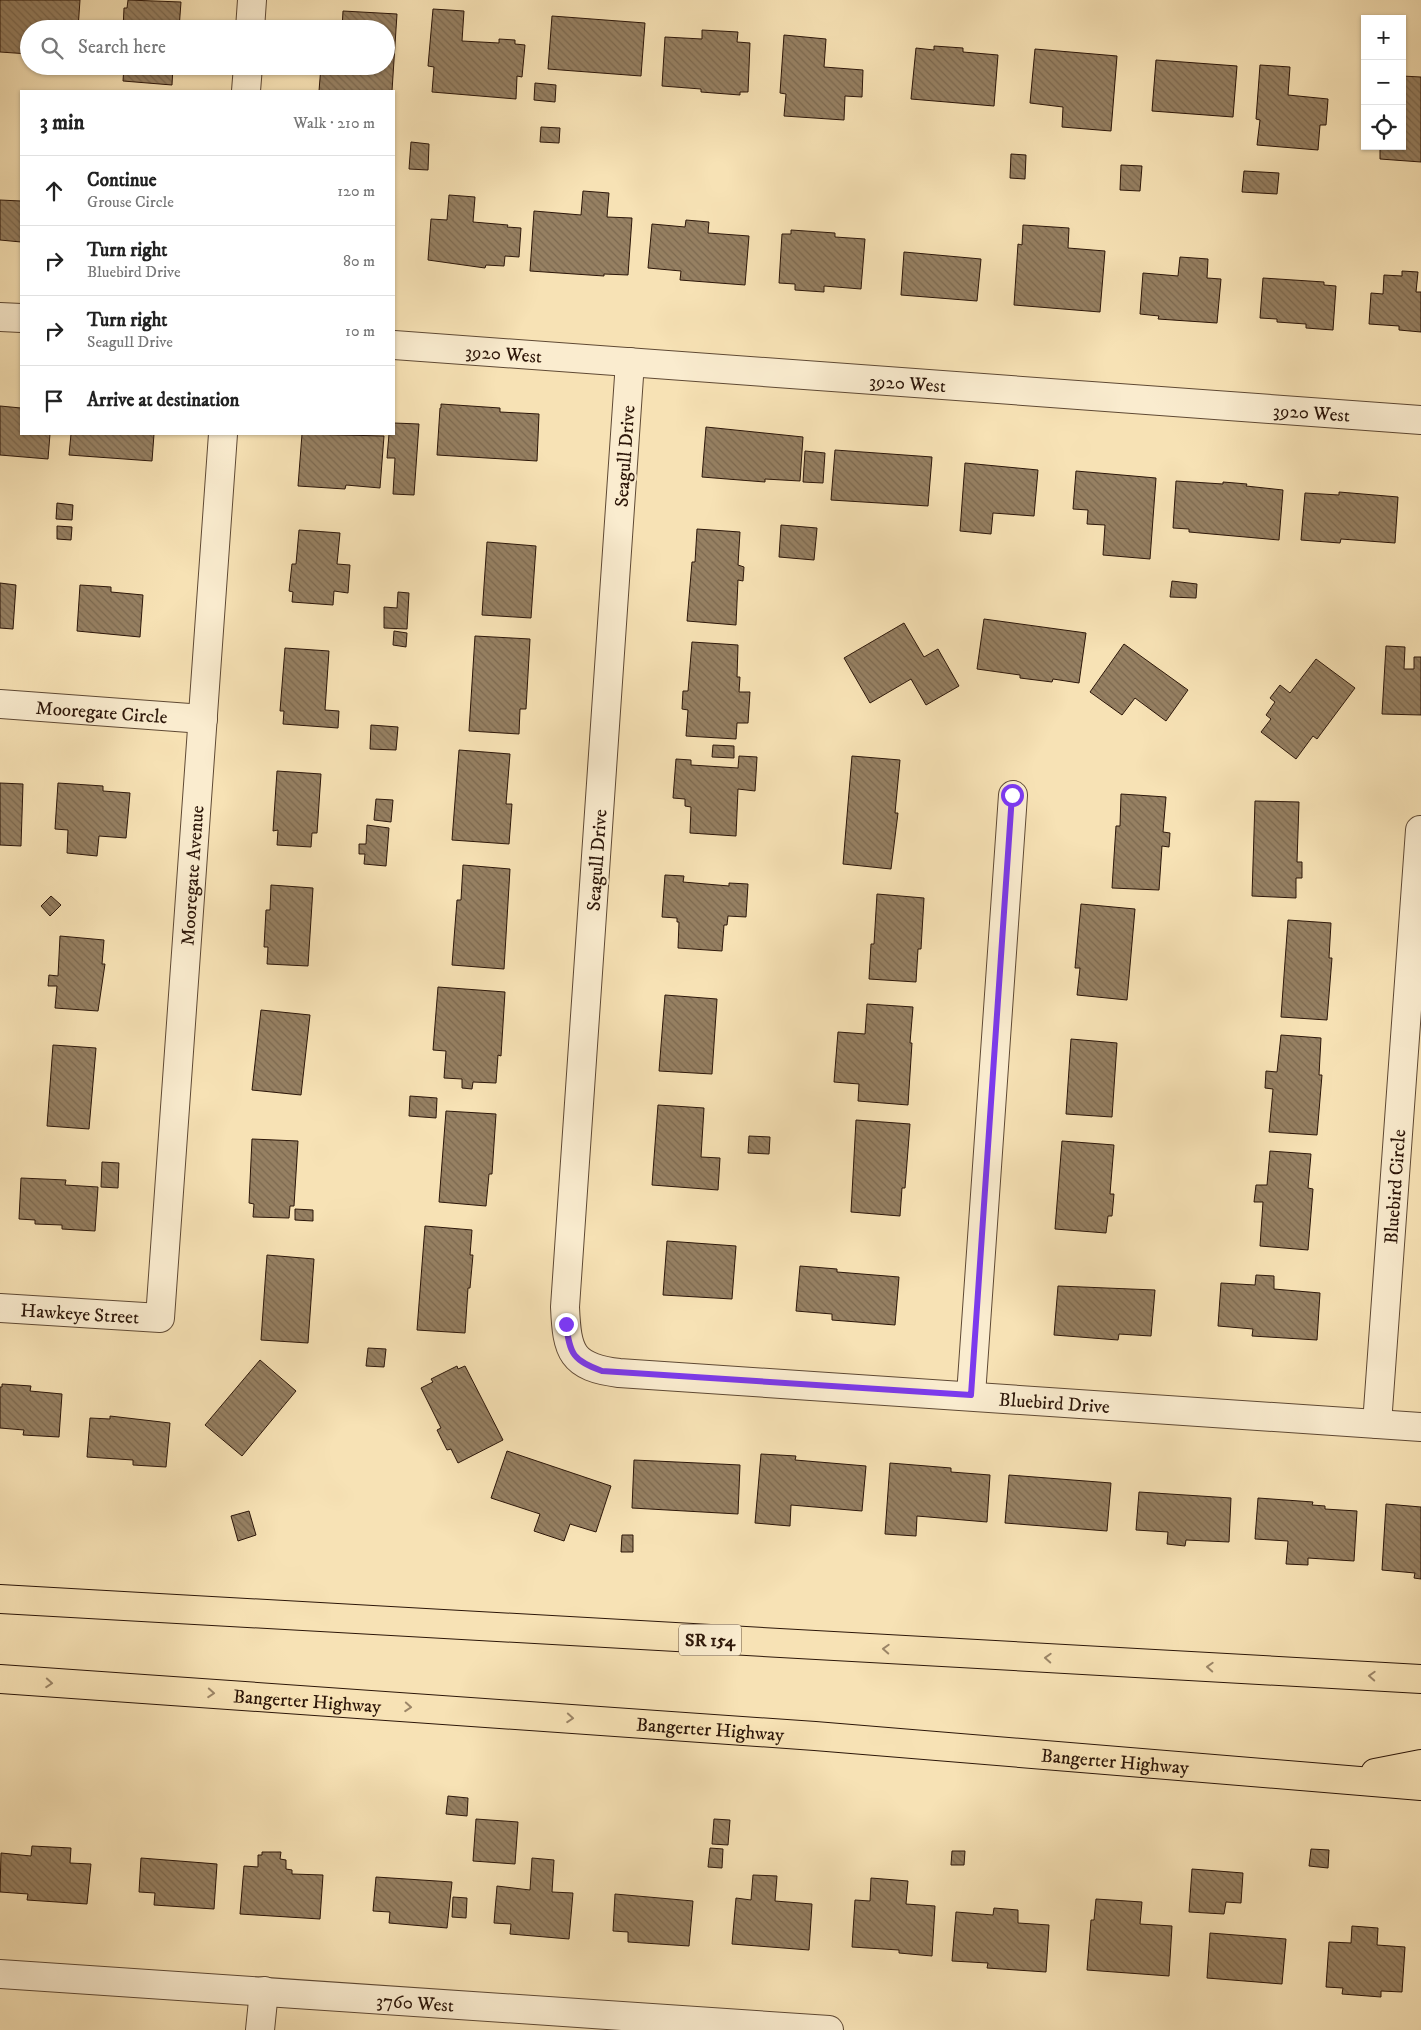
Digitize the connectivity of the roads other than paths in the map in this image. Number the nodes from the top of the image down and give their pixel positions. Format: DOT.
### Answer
graph roads {
  1 [pos="252,0"];
  2 [pos="251,20"];
  3 [pos="247,75"];
  4 [pos="246,90"];
  5 [pos="0,317"];
  6 [pos="20,318"];
  7 [pos="395,345"];
  8 [pos="630,362"];
  9 [pos="1421,420"];
  10 [pos="223,435"];
  11 [pos="0,704"];
  12 [pos="203,719"];
  13 [pos="1012,795"];
  14 [pos="1420,830"];
  15 [pos="0,1308"];
  16 [pos="160,1318"];
  17 [pos="574,1356"];
  18 [pos="971,1395"];
  19 [pos="1377,1424"];
  20 [pos="1421,1427"];
  21 [pos="0,1599"];
  22 [pos="0,1679"];
  23 [pos="1421,1679"];
  24 [pos="1421,1764"];
  25 [pos="1342,1779"];
  26 [pos="1421,1786"];
  27 [pos="0,1974"];
  28 [pos="264,1991"];
  29 [pos="260,2030"];
  30 [pos="829,2030"];
  1 -- 2 [label="street"];
  3 -- 4 [label="street"];
  5 -- 6 [label="street"];
  7 -- 8 [label="street, 3920 West"];
  8 -- 9 [label="street, 3920 West"];
  8 -- 17 [label="street, Seagull Drive"];
  10 -- 12 [label="street, Mooregate Avenue"];
  11 -- 12 [label="street, Mooregate Circle"];
  12 -- 16 [label="street, Mooregate Avenue"];
  13 -- 18 [label="street"];
  14 -- 19 [label="street, Bluebird Circle"];
  15 -- 16 [label="street, Hawkeye Street"];
  17 -- 18 [label="street, Bluebird Drive"];
  18 -- 19 [label="street, Bluebird Drive"];
  19 -- 20 [label="street, Bluebird Drive"];
  23 -- 21 [label="highway, SR 154, one-way"];
  22 -- 25 [label="highway, Bangerter Highway, one-way"];
  24 -- 25 [label="highway"];
  25 -- 26 [label="highway, Bangerter Highway"];
  27 -- 28 [label="street, 3760 West"];
  28 -- 29 [label="street"];
  28 -- 30 [label="street, 3760 West"];
}
